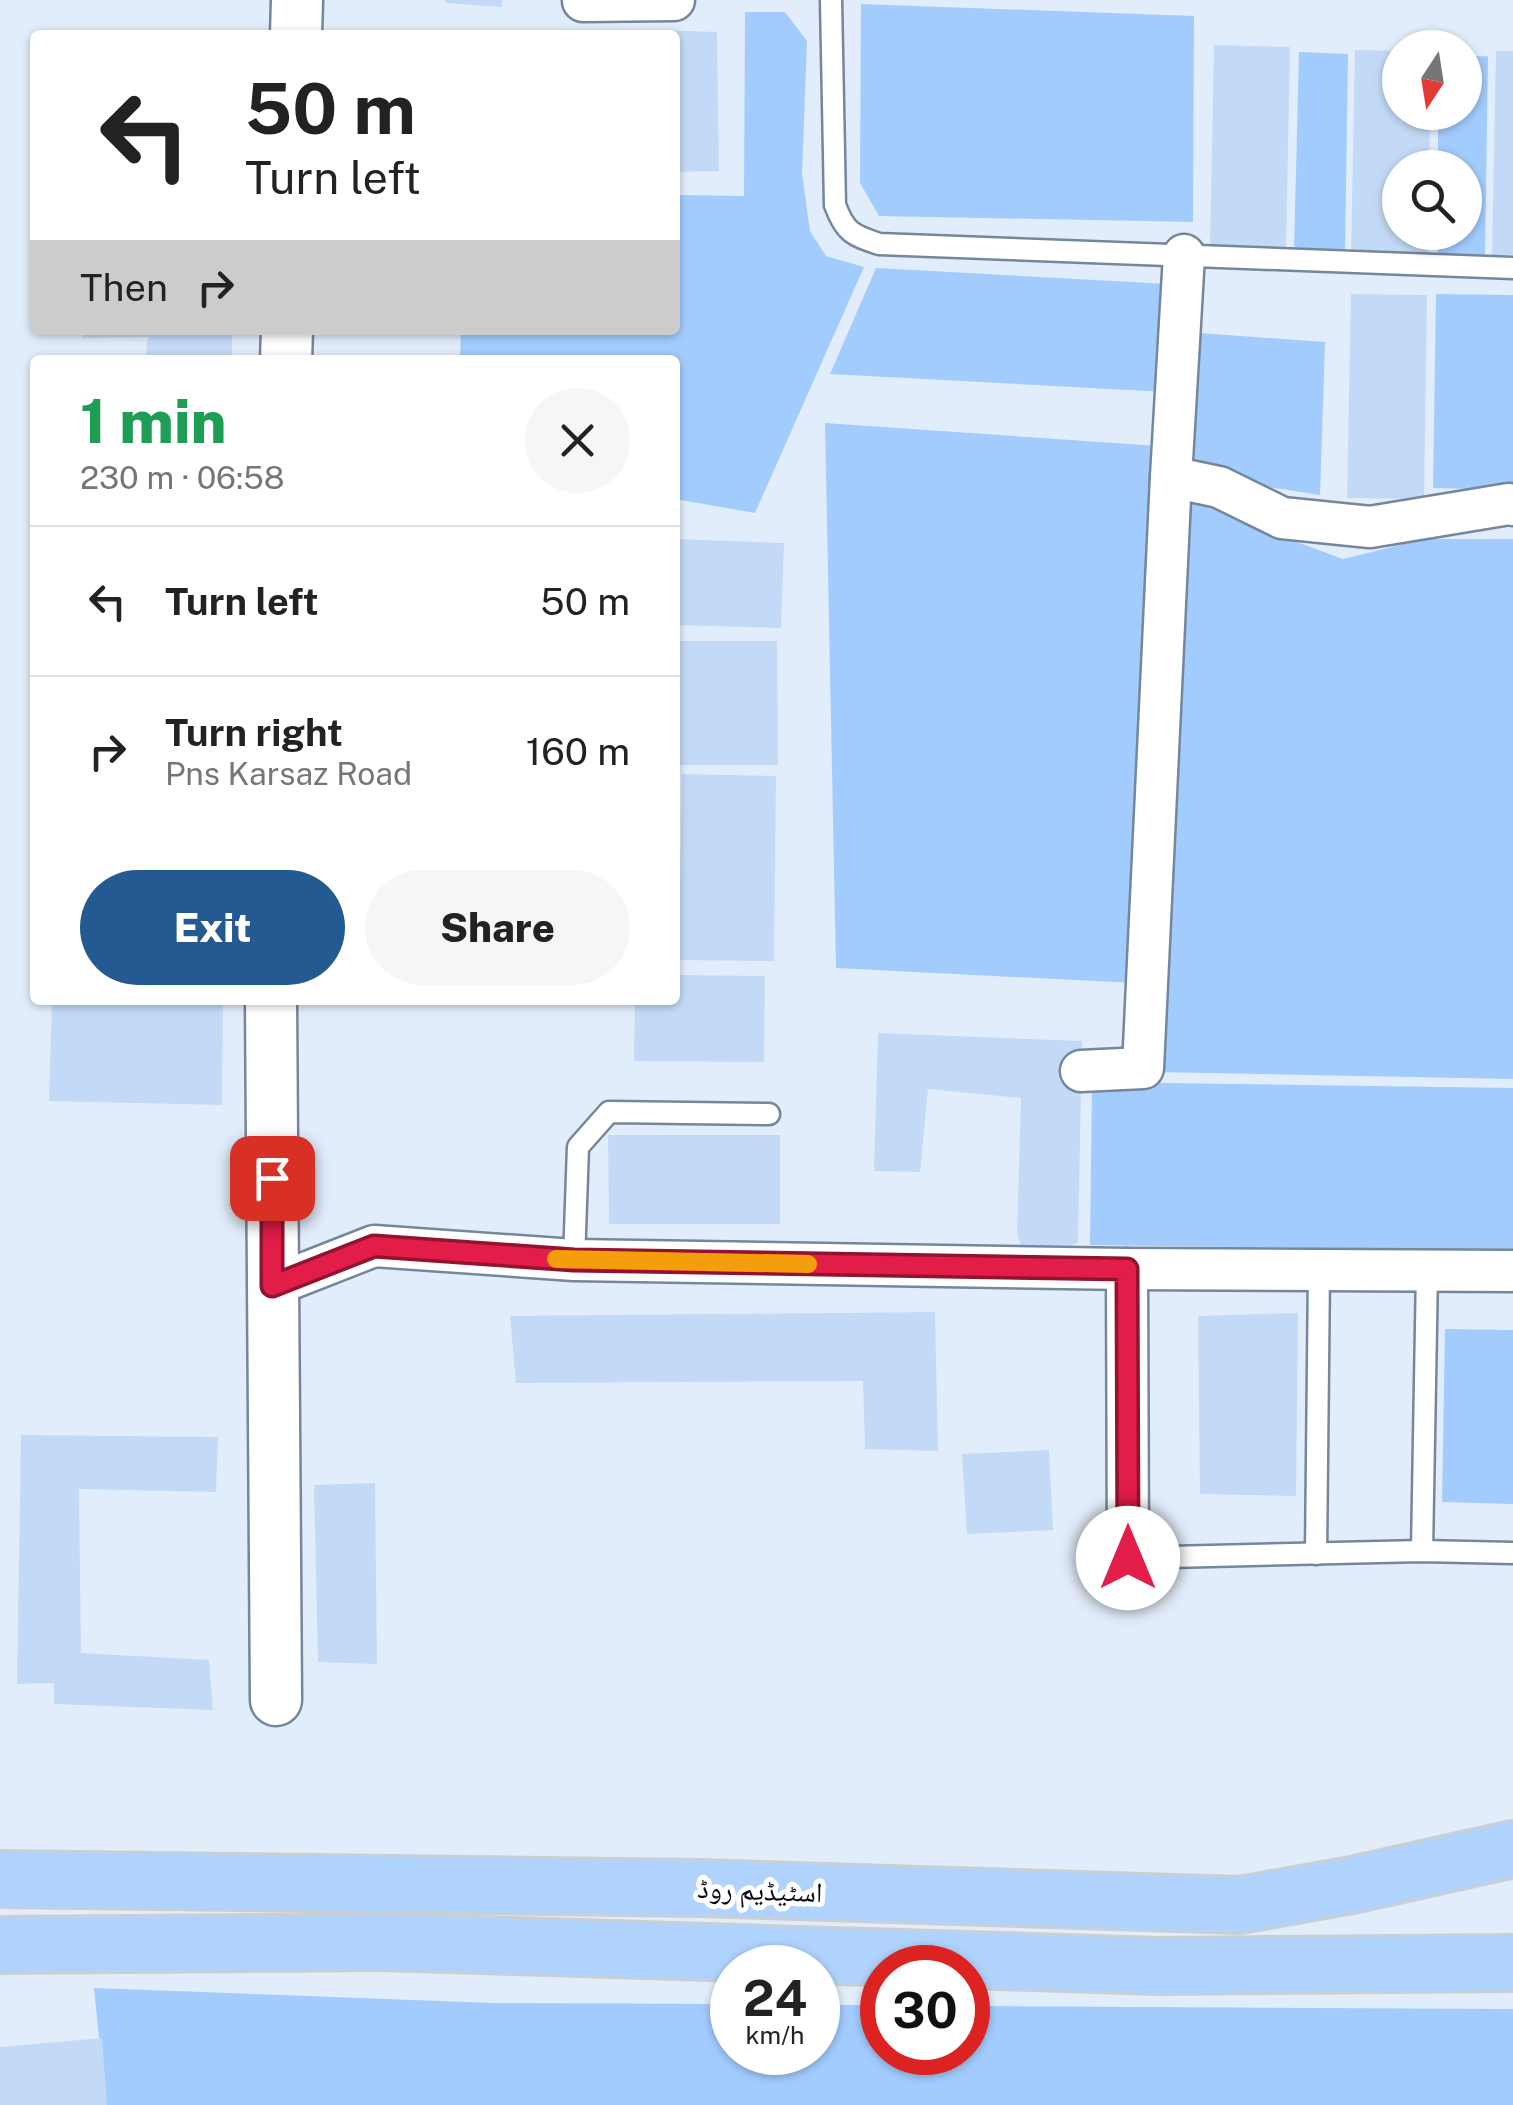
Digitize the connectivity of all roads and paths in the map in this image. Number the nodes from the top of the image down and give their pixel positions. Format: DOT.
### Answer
graph roads {
  1 [pos="297,0"];
  2 [pos="674,0"];
  3 [pos="831,0"];
  4 [pos="583,1"];
  5 [pos="296,30"];
  6 [pos="1184,255"];
  7 [pos="1513,268"];
  8 [pos="1171,477"];
  9 [pos="1513,505"];
  10 [pos="272,1005"];
  11 [pos="1081,1071"];
  12 [pos="769,1114"];
  13 [pos="574,1260"];
  14 [pos="1127,1269"];
  15 [pos="1320,1270"];
  16 [pos="1427,1270"];
  17 [pos="1513,1271"];
  18 [pos="272,1286"];
  19 [pos="1422,1551"];
  20 [pos="1513,1553"];
  21 [pos="1316,1554"];
  22 [pos="1128,1558"];
  23 [pos="276,1700"];
  24 [pos="1513,1848"];
  25 [pos="0,1879"];
  26 [pos="0,1945"];
  27 [pos="1513,1950"];
  28 [pos="1455,1963"];
  29 [pos="1513,1963"];
  1 -- 5 [label="street"];
  2 -- 4 [label="street"];
  3 -- 6 [label="lane"];
  6 -- 7 [label="lane"];
  6 -- 8 [label="street"];
  8 -- 9 [label="street"];
  8 -- 11 [label="street"];
  10 -- 18 [label="street"];
  12 -- 13 [label="lane"];
  13 -- 14 [label="street"];
  13 -- 18 [label="street"];
  14 -- 15 [label="street"];
  14 -- 22 [label="street"];
  15 -- 16 [label="street"];
  15 -- 21 [label="lane"];
  16 -- 17 [label="street"];
  16 -- 19 [label="lane"];
  18 -- 23 [label="street"];
  19 -- 20 [label="lane"];
  19 -- 21 [label="lane"];
  21 -- 22 [label="lane"];
  24 -- 25 [label="main road, اسٹیڈیم روڈ"];
  26 -- 28 [label="main road"];
  27 -- 28 [label="main road"];
  28 -- 29 [label="main road"];
}
